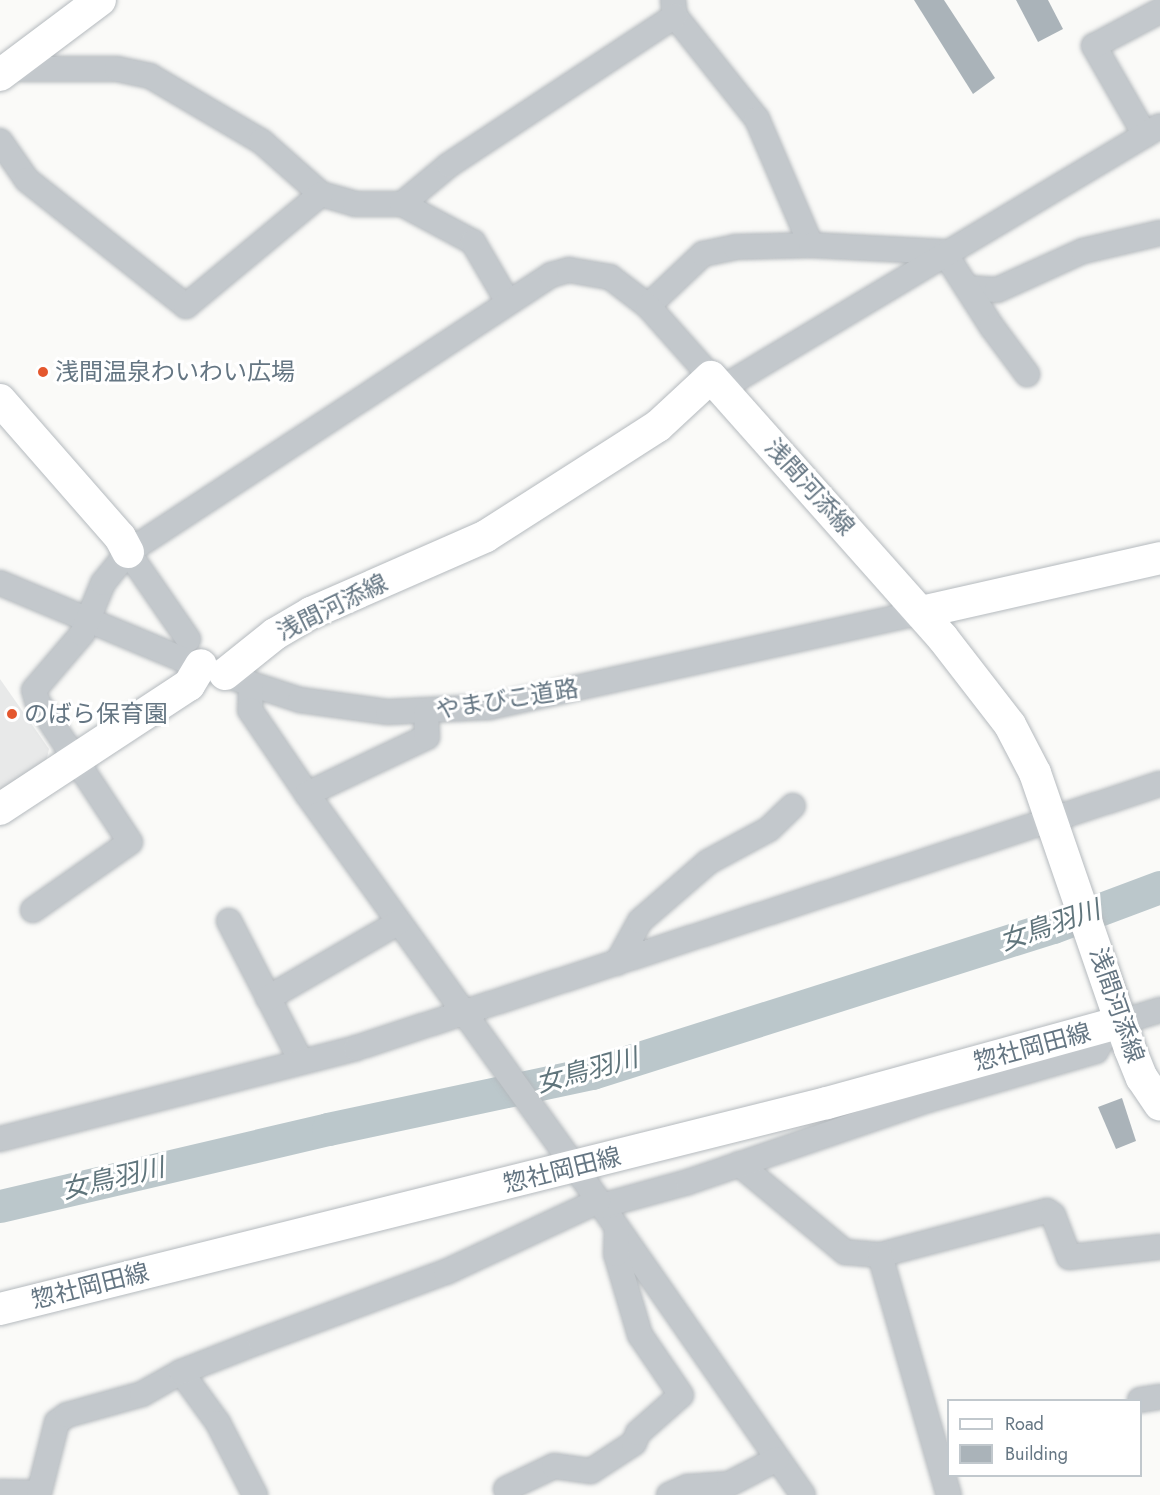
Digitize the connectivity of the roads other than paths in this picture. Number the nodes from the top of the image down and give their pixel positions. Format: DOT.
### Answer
graph roads {
  1 [pos="100,0"];
  2 [pos="674,8"];
  3 [pos="1160,11"];
  4 [pos="3,69"];
  5 [pos="1152,130"];
  6 [pos="0,141"];
  7 [pos="321,194"];
  8 [pos="402,204"];
  9 [pos="1160,233"];
  10 [pos="811,245"];
  11 [pos="944,252"];
  12 [pos="968,288"];
  13 [pos="508,302"];
  14 [pos="648,306"];
  15 [pos="1027,374"];
  16 [pos="716,383"];
  17 [pos="0,400"];
  18 [pos="128,552"];
  19 [pos="1160,558"];
  20 [pos="0,583"];
  21 [pos="921,612"];
  22 [pos="88,620"];
  23 [pos="216,666"];
  24 [pos="426,713"];
  25 [pos="77,758"];
  26 [pos="1160,784"];
  27 [pos="307,794"];
  28 [pos="793,806"];
  29 [pos="0,809"];
  30 [pos="1054,825"];
  31 [pos="33,910"];
  32 [pos="229,921"];
  33 [pos="399,922"];
  34 [pos="617,963"];
  35 [pos="268,998"];
  36 [pos="1160,1010"];
  37 [pos="1115,1015"];
  38 [pos="467,1018"];
  39 [pos="301,1061"];
  40 [pos="1160,1105"];
  41 [pos="5,1134"];
  42 [pos="568,1158"];
  43 [pos="739,1164"];
  44 [pos="600,1204"];
  45 [pos="617,1228"];
  46 [pos="1160,1247"];
  47 [pos="880,1255"];
  48 [pos="0,1309"];
  49 [pos="182,1372"];
  50 [pos="1160,1397"];
  51 [pos="1142,1401"];
  52 [pos="942,1442"];
  53 [pos="777,1460"];
  54 [pos="506,1489"];
  55 [pos="0,1492"];
  56 [pos="39,1494"];
  57 [pos="255,1495"];
  58 [pos="669,1495"];
  59 [pos="803,1495"];
  60 [pos="949,1495"];
  1 -- 4 [label="main road"];
  2 -- 8 [label="street"];
  2 -- 10 [label="street"];
  3 -- 5 [label="street"];
  4 -- 7 [label="street"];
  5 -- 11 [label="street"];
  6 -- 7 [label="street"];
  7 -- 8 [label="street"];
  8 -- 13 [label="street"];
  9 -- 12 [label="street"];
  10 -- 11 [label="street"];
  10 -- 14 [label="street"];
  11 -- 12 [label="street"];
  11 -- 16 [label="street"];
  12 -- 15 [label="street"];
  13 -- 14 [label="street"];
  13 -- 18 [label="street"];
  14 -- 16 [label="street"];
  16 -- 21 [label="main road, 浅間河添線"];
  16 -- 23 [label="main road, 浅間河添線"];
  17 -- 18 [label="main road"];
  18 -- 22 [label="street"];
  18 -- 23 [label="street"];
  19 -- 21 [label="main road"];
  20 -- 22 [label="street, やまびこ道路"];
  21 -- 24 [label="street, やまびこ道路"];
  21 -- 30 [label="main road, 浅間河添線"];
  22 -- 23 [label="street, やまびこ道路"];
  22 -- 25 [label="street"];
  23 -- 24 [label="street, やまびこ道路"];
  23 -- 25 [label="main road"];
  23 -- 27 [label="street"];
  24 -- 27 [label="street"];
  25 -- 29 [label="main road"];
  25 -- 31 [label="street"];
  26 -- 30 [label="street"];
  27 -- 33 [label="street"];
  28 -- 34 [label="street"];
  30 -- 34 [label="street"];
  30 -- 37 [label="main road, 浅間河添線"];
  32 -- 35 [label="street"];
  33 -- 35 [label="street"];
  33 -- 38 [label="street"];
  34 -- 38 [label="street"];
  35 -- 39 [label="street"];
  36 -- 37 [label="street"];
  37 -- 40 [label="main road, 浅間河添線"];
  37 -- 42 [label="main road, 惣社岡田線"];
  37 -- 43 [label="street"];
  38 -- 39 [label="street"];
  38 -- 42 [label="street"];
  39 -- 41 [label="street"];
  42 -- 44 [label="street"];
  42 -- 48 [label="main road, 惣社岡田線"];
  43 -- 44 [label="street"];
  43 -- 47 [label="street"];
  44 -- 45 [label="street"];
  44 -- 49 [label="street"];
  45 -- 53 [label="street"];
  45 -- 54 [label="street"];
  46 -- 47 [label="street"];
  47 -- 52 [label="street"];
  49 -- 56 [label="street"];
  49 -- 57 [label="street"];
  50 -- 51 [label="street"];
  52 -- 60 [label="street"];
  53 -- 58 [label="street"];
  53 -- 59 [label="street"];
  55 -- 56 [label="street"];
}
